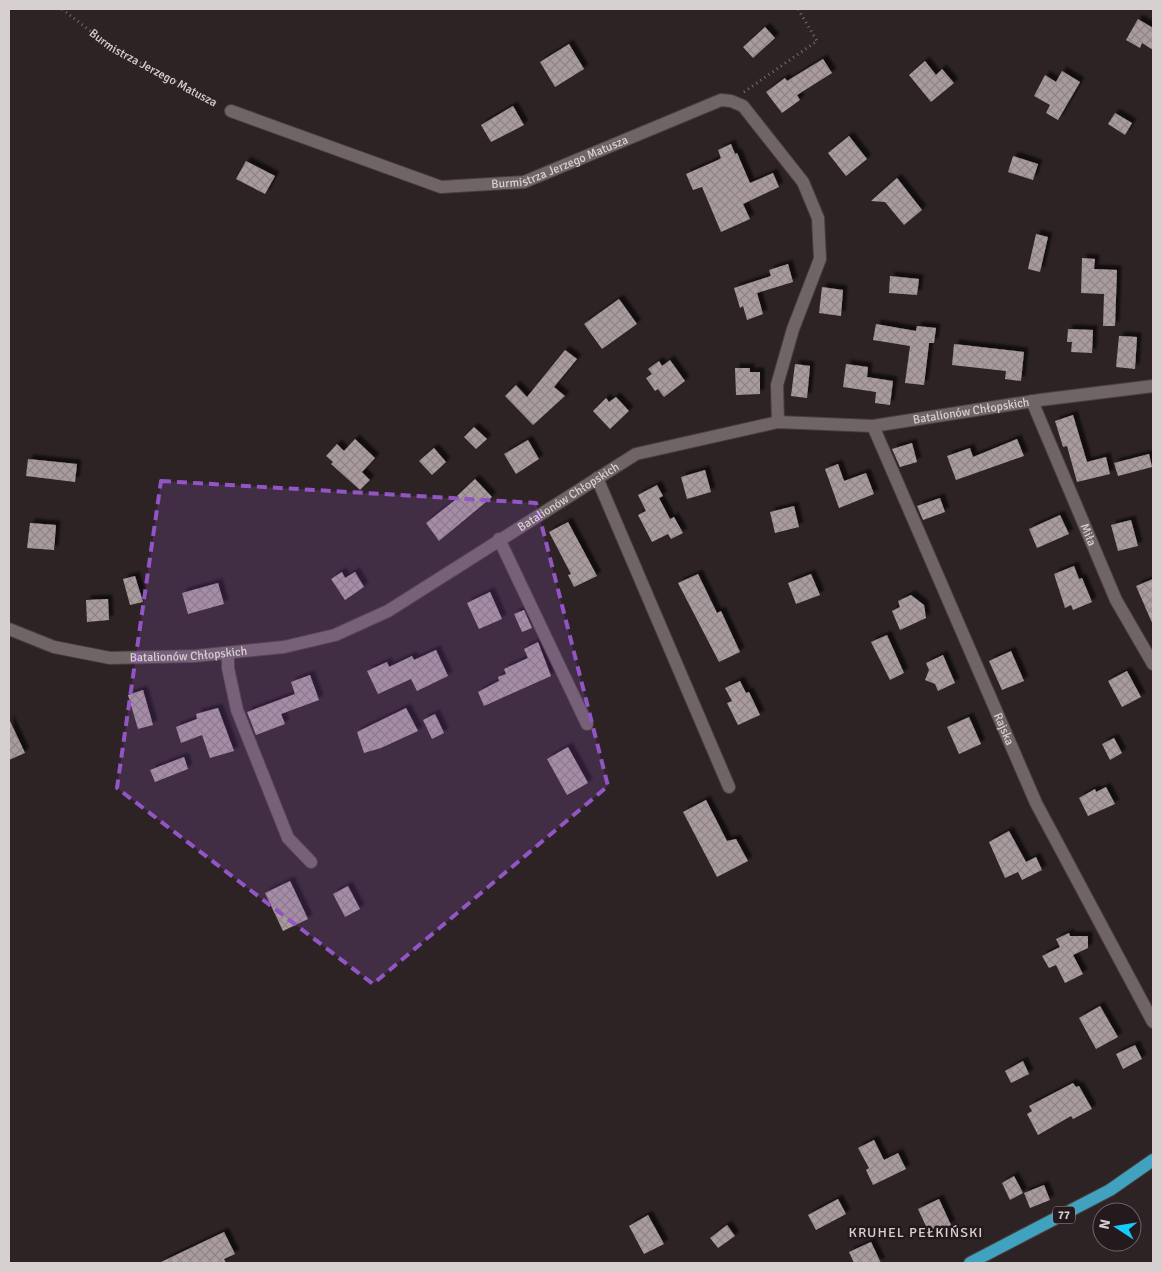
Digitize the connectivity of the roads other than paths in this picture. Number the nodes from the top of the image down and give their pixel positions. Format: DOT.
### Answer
graph roads {
  1 [pos="231,111"];
  2 [pos="1153,386"];
  3 [pos="1032,401"];
  4 [pos="778,422"];
  5 [pos="873,426"];
  6 [pos="597,478"];
  7 [pos="499,539"];
  8 [pos="9,629"];
  9 [pos="228,653"];
  10 [pos="1153,664"];
  11 [pos="587,724"];
  12 [pos="729,787"];
  13 [pos="311,862"];
  14 [pos="1153,1022"];
  15 [pos="1153,1160"];
  16 [pos="970,1263"];
  1 -- 4 [label="street, Burmistrza Jerzego Matusza"];
  2 -- 3 [label="street, Batalionów Chłopskich"];
  3 -- 5 [label="street, Batalionów Chłopskich"];
  3 -- 10 [label="street, Miła"];
  4 -- 5 [label="street, Batalionów Chłopskich"];
  4 -- 6 [label="street, Batalionów Chłopskich"];
  5 -- 14 [label="street, Rajska"];
  6 -- 7 [label="street, Batalionów Chłopskich"];
  6 -- 12 [label="street"];
  7 -- 9 [label="street, Batalionów Chłopskich"];
  7 -- 11 [label="street"];
  8 -- 9 [label="street, Batalionów Chłopskich"];
  9 -- 13 [label="street"];
  15 -- 16 [label="main road, 77"];
}
